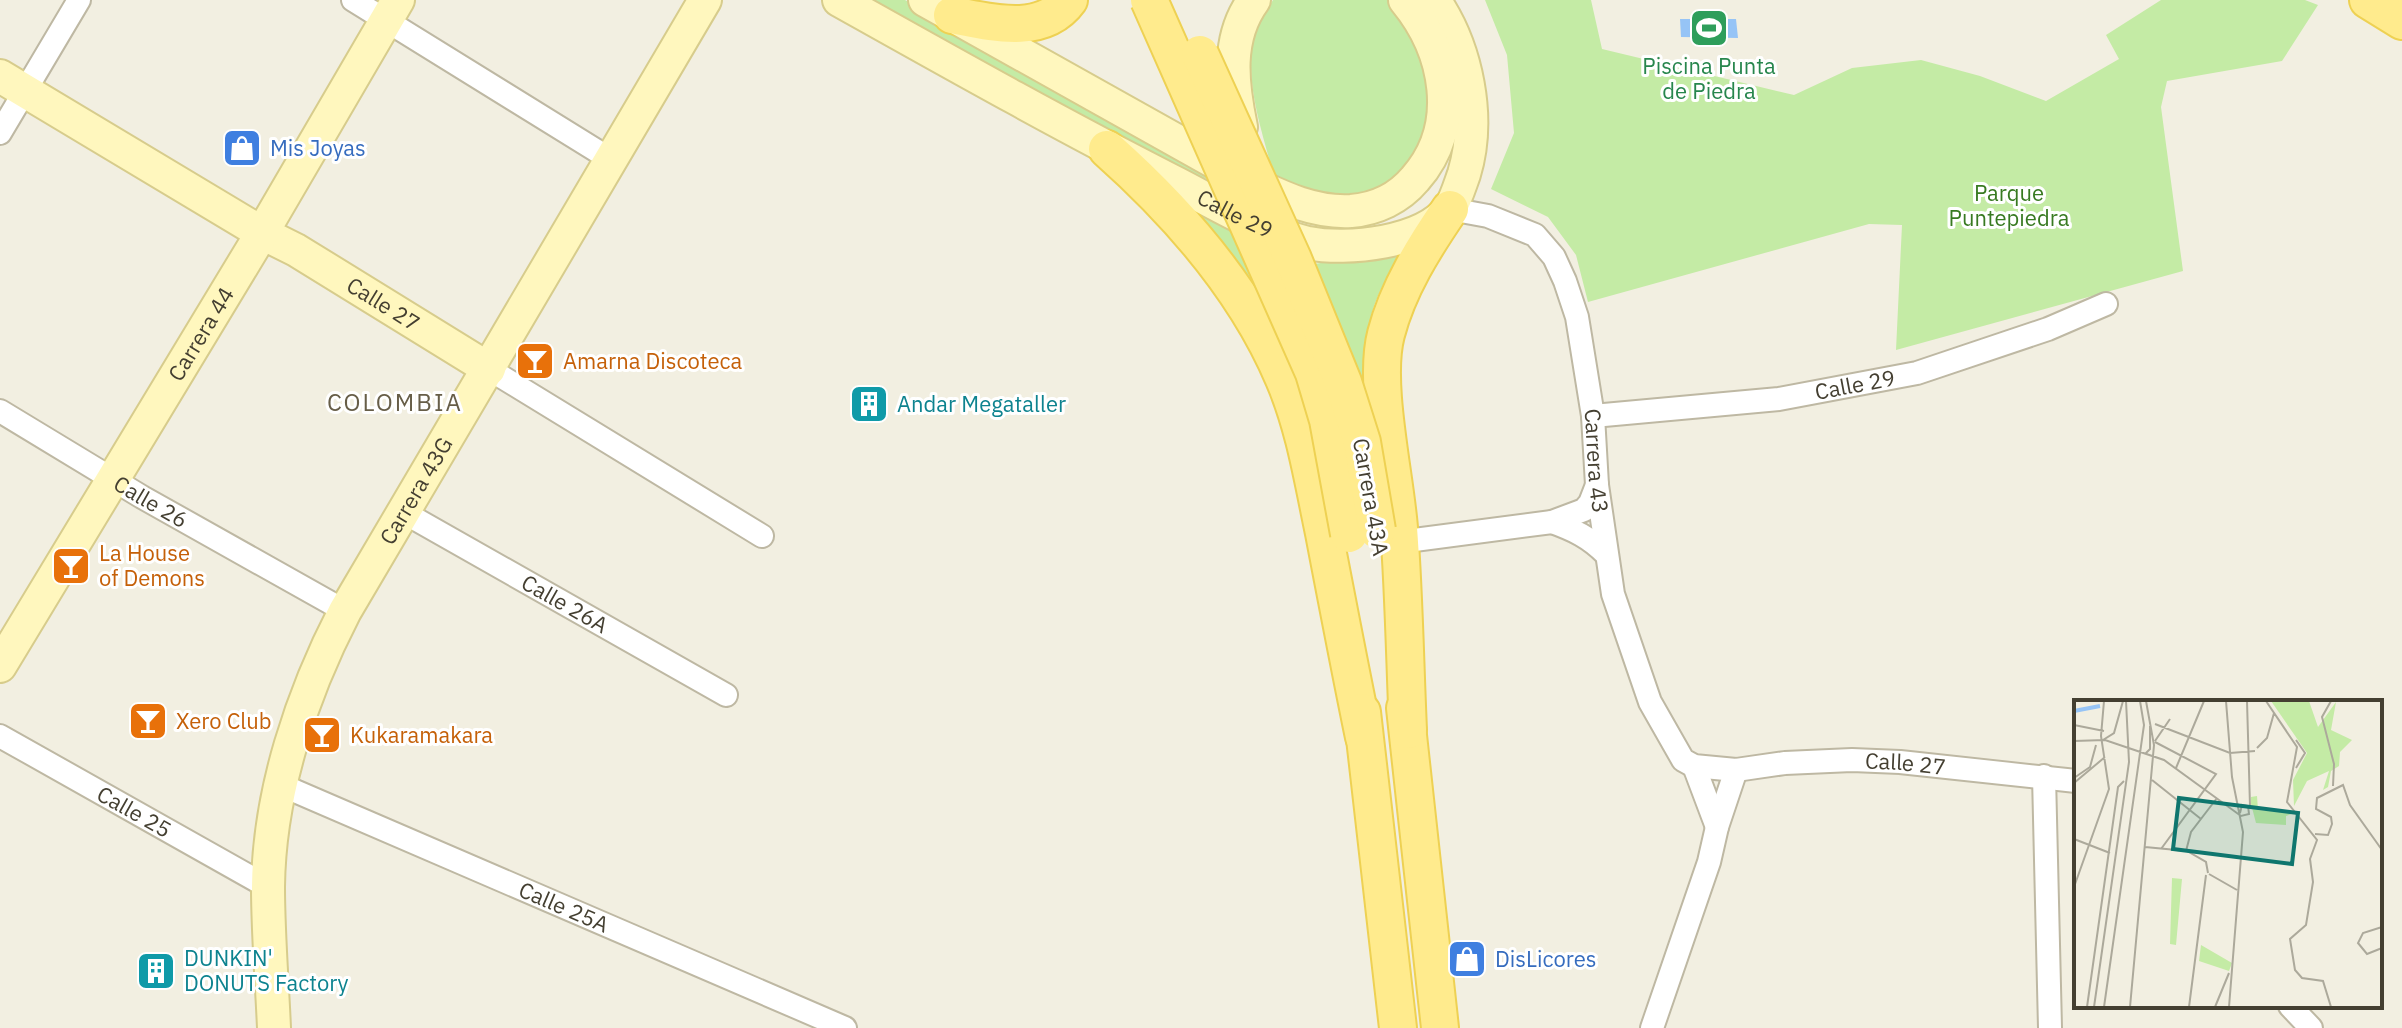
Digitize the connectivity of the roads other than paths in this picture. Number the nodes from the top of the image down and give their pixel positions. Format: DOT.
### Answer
graph roads {
  1 [pos="79,0"];
  2 [pos="353,0"];
  3 [pos="705,0"];
  4 [pos="839,0"];
  5 [pos="1069,0"];
  6 [pos="1149,0"];
  7 [pos="1175,0"];
  8 [pos="1405,0"];
  9 [pos="1434,0"];
  10 [pos="2368,0"];
  11 [pos="939,8"];
  12 [pos="393,11"];
  13 [pos="1247,12"];
  14 [pos="2402,21"];
  15 [pos="13,84"];
  16 [pos="0,133"];
  17 [pos="1107,149"];
  18 [pos="610,159"];
  19 [pos="1250,163"];
  20 [pos="1450,209"];
  21 [pos="262,233"];
  22 [pos="2106,304"];
  23 [pos="489,369"];
  24 [pos="0,411"];
  25 [pos="1593,416"];
  26 [pos="113,479"];
  27 [pos="1597,485"];
  28 [pos="403,512"];
  29 [pos="1552,522"];
  30 [pos="1375,535"];
  31 [pos="762,536"];
  32 [pos="1606,554"];
  33 [pos="345,611"];
  34 [pos="0,666"];
  35 [pos="726,695"];
  36 [pos="0,736"];
  37 [pos="1364,737"];
  38 [pos="1694,766"];
  39 [pos="1736,770"];
  40 [pos="2044,776"];
  41 [pos="2074,781"];
  42 [pos="281,785"];
  43 [pos="1717,827"];
  44 [pos="268,887"];
  45 [pos="2292,1008"];
  46 [pos="274,1028"];
  47 [pos="845,1028"];
  48 [pos="1398,1028"];
  49 [pos="1440,1028"];
  50 [pos="1652,1028"];
  51 [pos="2050,1028"];
  52 [pos="2311,1028"];
  1 -- 15 [label="street"];
  2 -- 12 [label="street"];
  3 -- 18 [label="street, Carrera 43G"];
  4 -- 17 [label="street, Calle 29"];
  5 -- 11 [label="main road"];
  6 -- 30 [label="main road, Carrera 43A, bridge"];
  7 -- 19 [label="main road, Carrera 43A, bridge"];
  8 -- 11 [label="street, Calle 29"];
  9 -- 20 [label="street"];
  10 -- 14 [label="main road"];
  12 -- 18 [label="street"];
  12 -- 21 [label="street, Carrera 44"];
  13 -- 19 [label="street, bridge"];
  15 -- 16 [label="street"];
  15 -- 21 [label="street, Calle 27"];
  17 -- 20 [label="street, Calle 29"];
  17 -- 37 [label="main road"];
  18 -- 23 [label="street, Carrera 43G"];
  19 -- 30 [label="main road, Carrera 43A, bridge"];
  20 -- 25 [label="street, Carrera 43"];
  20 -- 30 [label="main road"];
  21 -- 23 [label="street, Calle 27"];
  21 -- 26 [label="street, Carrera 44"];
  22 -- 25 [label="street, Calle 29"];
  23 -- 28 [label="street, Carrera 43G"];
  23 -- 31 [label="street, Calle 27"];
  24 -- 26 [label="street, Calle 26"];
  25 -- 27 [label="street, Carrera 43"];
  26 -- 33 [label="street, Calle 26"];
  26 -- 34 [label="street, Carrera 44"];
  27 -- 29 [label="street"];
  27 -- 32 [label="street, Carrera 43"];
  28 -- 33 [label="street, Carrera 43G"];
  28 -- 35 [label="street, Calle 26A"];
  29 -- 30 [label="street"];
  29 -- 32 [label="street"];
  30 -- 37 [label="main road, Carrera 43A"];
  30 -- 49 [label="main road, Carrera 43A"];
  32 -- 38 [label="street, Carrera 43"];
  33 -- 42 [label="street, Carrera 43G"];
  36 -- 44 [label="street, Calle 25"];
  37 -- 48 [label="main road, Carrera 43A"];
  38 -- 39 [label="street"];
  38 -- 43 [label="street, Carrera 43"];
  39 -- 40 [label="street, Calle 27"];
  39 -- 43 [label="street"];
  40 -- 41 [label="street, Calle 27"];
  40 -- 51 [label="street"];
  42 -- 44 [label="street, Carrera 43G"];
  42 -- 47 [label="street, Calle 25A"];
  43 -- 50 [label="street"];
  44 -- 46 [label="street, Carrera 43G"];
  45 -- 52 [label="street"];
}
